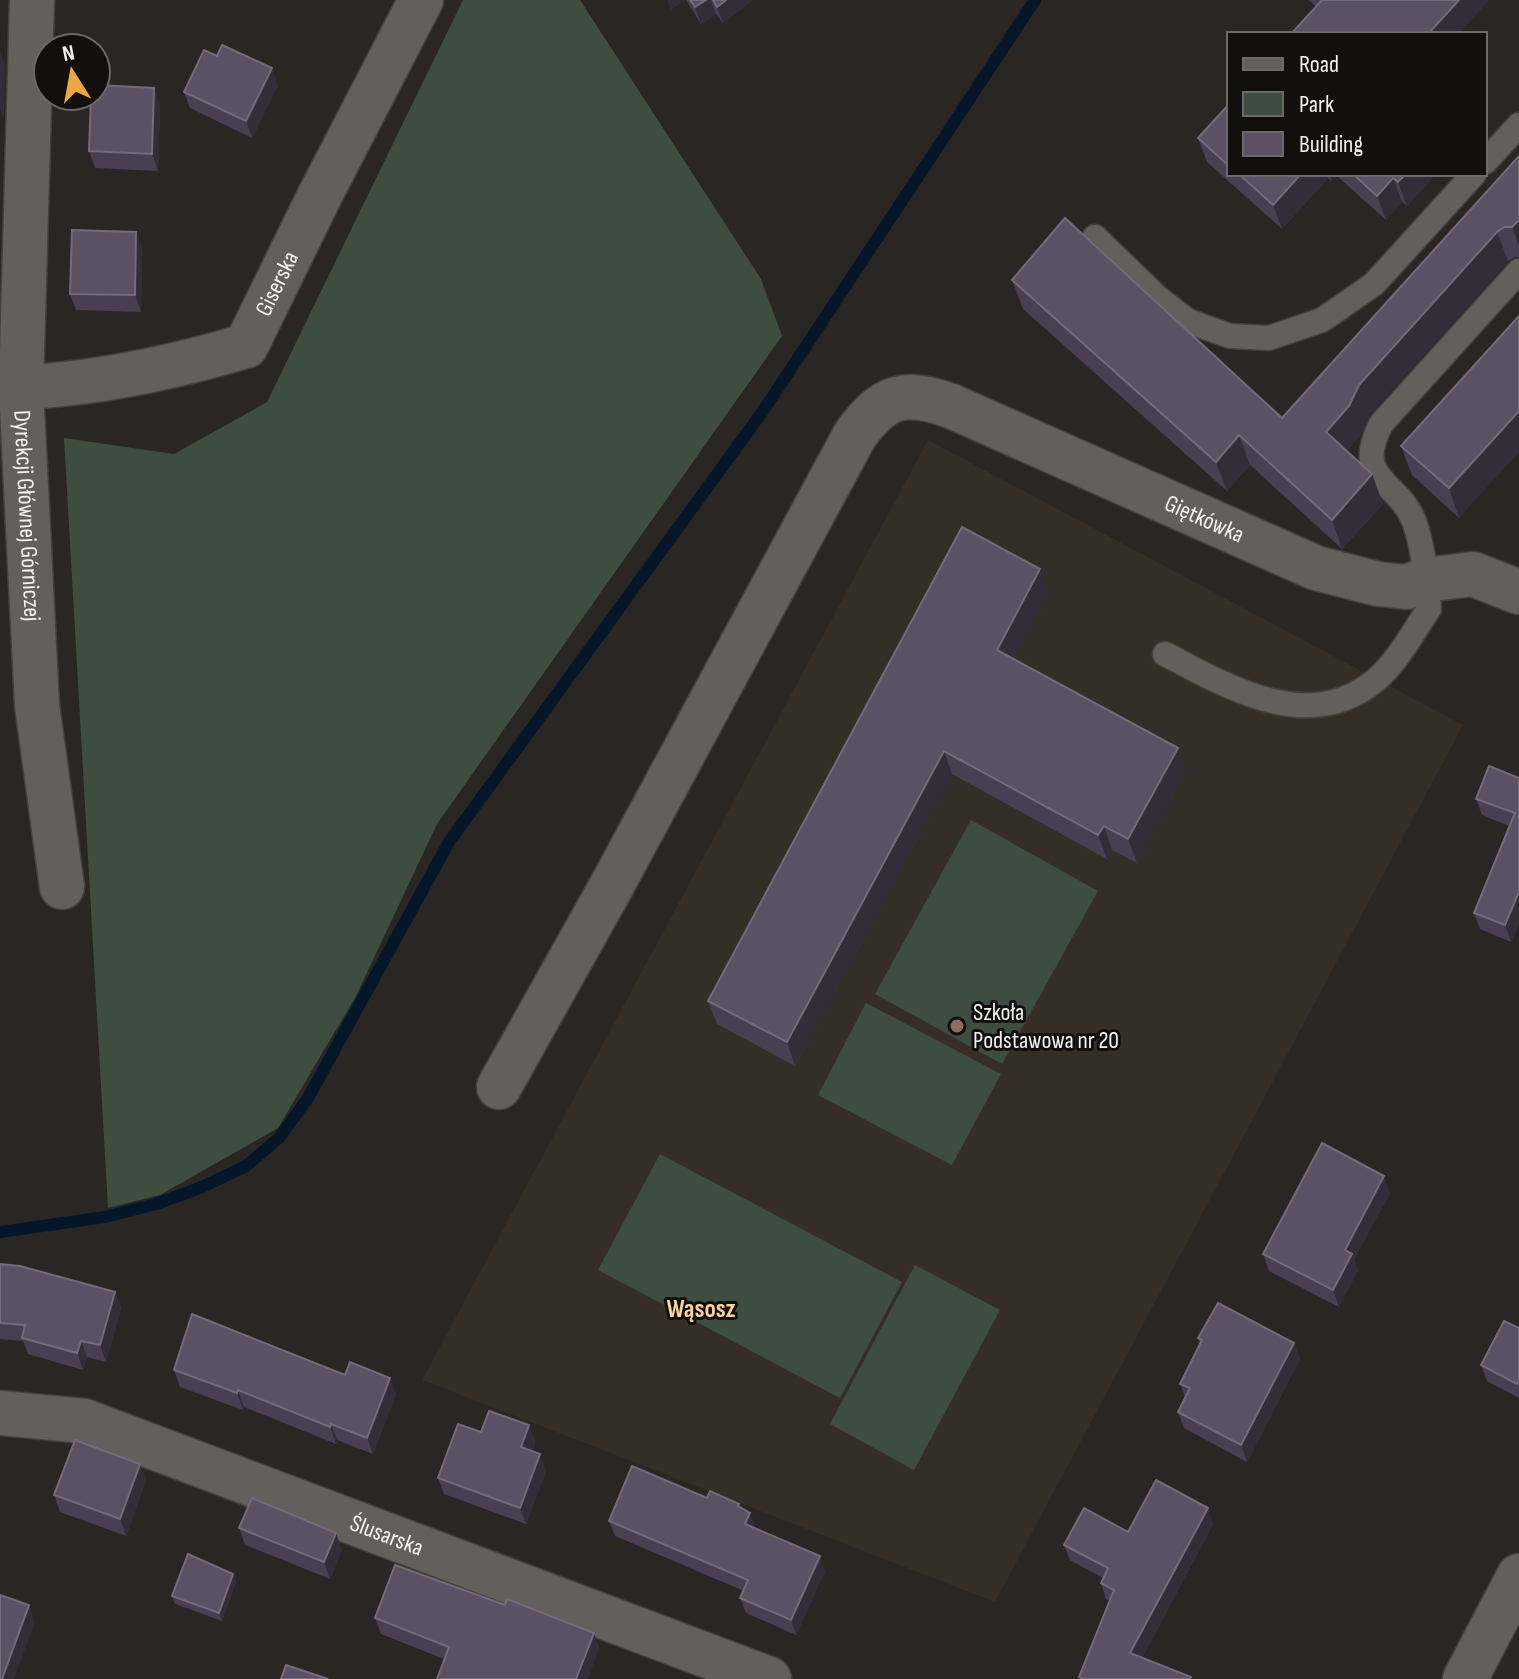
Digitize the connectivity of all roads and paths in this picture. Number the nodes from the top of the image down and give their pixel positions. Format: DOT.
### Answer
graph roads {
  1 [pos="32,0"];
  2 [pos="421,0"];
  3 [pos="1519,125"];
  4 [pos="1487,160"];
  5 [pos="1472,176"];
  6 [pos="1095,237"];
  7 [pos="1519,271"];
  8 [pos="10,388"];
  9 [pos="1426,580"];
  10 [pos="1519,592"];
  11 [pos="1165,654"];
  12 [pos="62,887"];
  13 [pos="499,1087"];
  14 [pos="0,1413"];
  15 [pos="1519,1576"];
  16 [pos="769,1679"];
  17 [pos="1465,1679"];
  1 -- 8 [label="street, Dyrekcji Głównej Górniczej"];
  2 -- 8 [label="street, Giserska"];
  3 -- 4 [label="lane"];
  5 -- 6 [label="lane"];
  7 -- 9 [label="lane"];
  8 -- 12 [label="street, Dyrekcji Głównej Górniczej"];
  9 -- 10 [label="street, Giętkówka"];
  9 -- 11 [label="lane"];
  9 -- 13 [label="street, Giętkówka"];
  14 -- 16 [label="street, Ślusarska"];
  15 -- 17 [label="street"];
}
